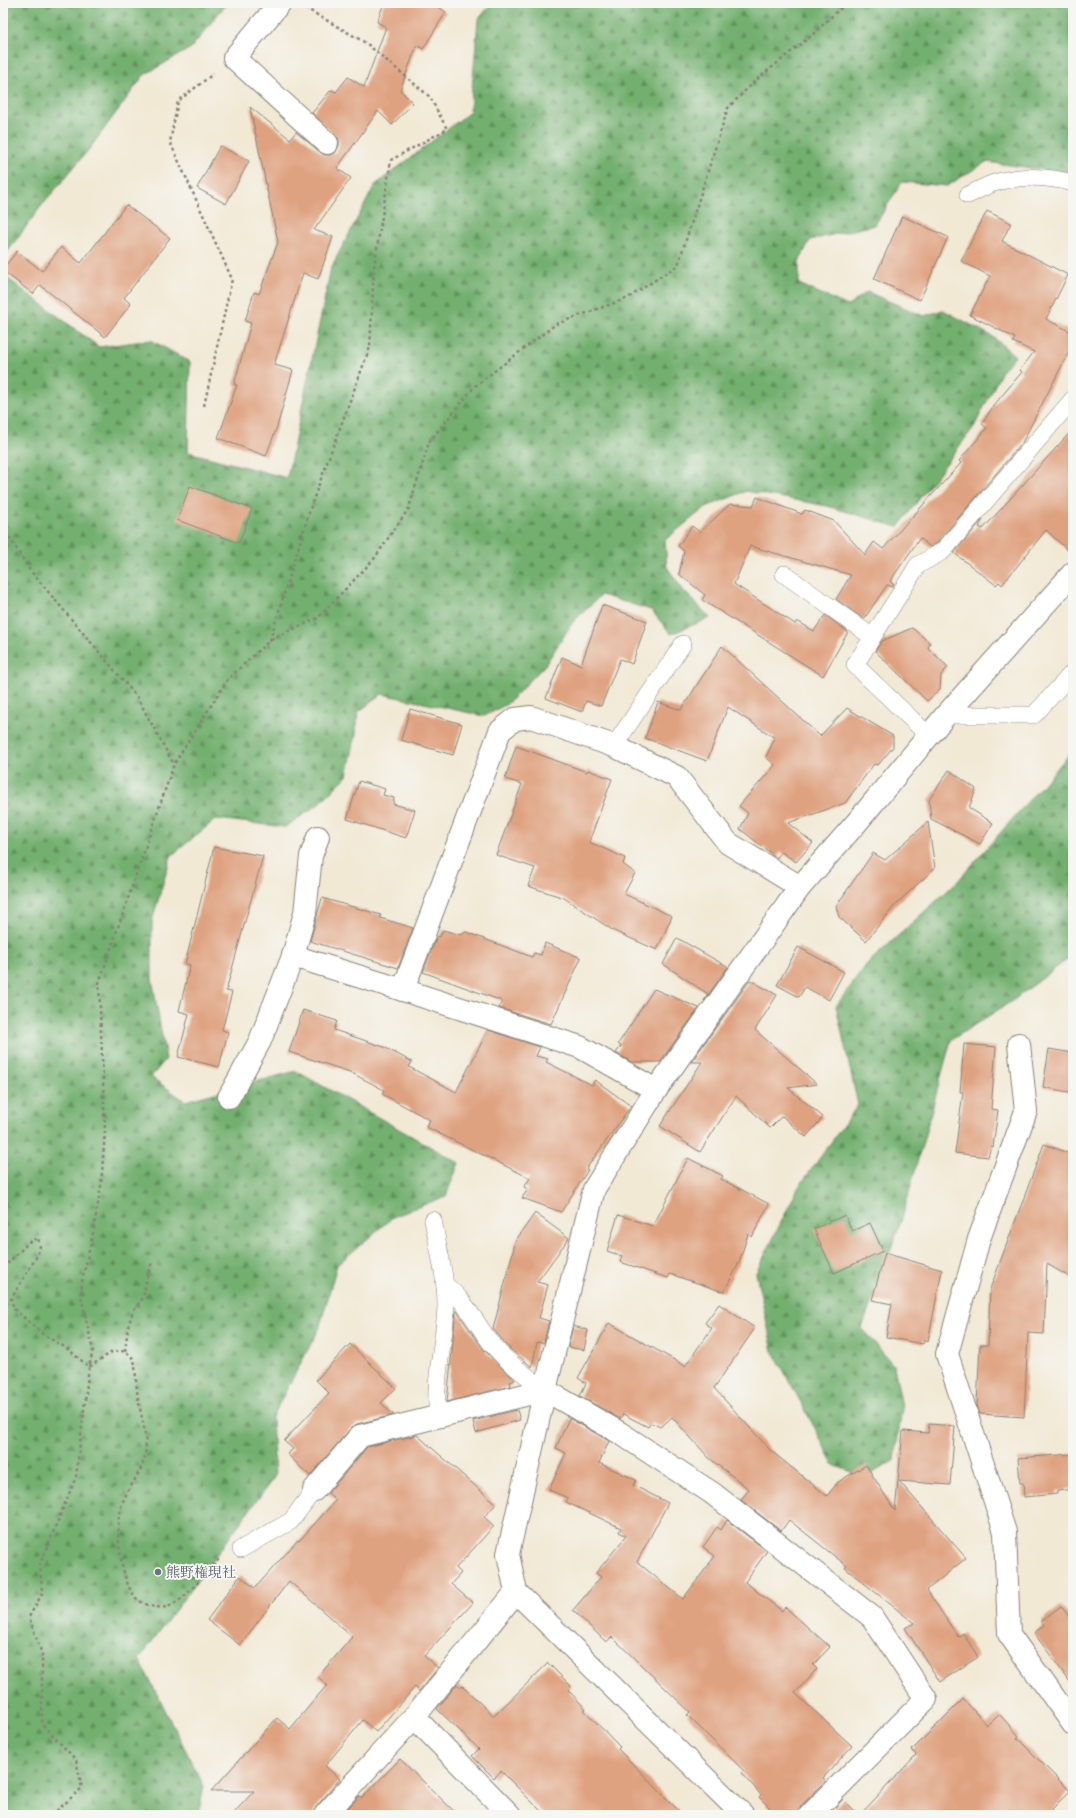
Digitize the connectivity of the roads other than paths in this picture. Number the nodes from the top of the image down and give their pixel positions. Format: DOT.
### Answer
graph roads {
  1 [pos="280,3"];
  2 [pos="327,143"];
  3 [pos="1073,182"];
  4 [pos="968,195"];
  5 [pos="1073,399"];
  6 [pos="1073,573"];
  7 [pos="784,574"];
  8 [pos="872,636"];
  9 [pos="683,644"];
  10 [pos="1073,672"];
  11 [pos="946,716"];
  12 [pos="929,736"];
  13 [pos="614,746"];
  14 [pos="318,837"];
  15 [pos="800,887"];
  16 [pos="293,956"];
  17 [pos="403,990"];
  18 [pos="1019,1044"];
  19 [pos="656,1090"];
  20 [pos="229,1096"];
  21 [pos="433,1220"];
  22 [pos="445,1285"];
  23 [pos="545,1390"];
  24 [pos="438,1417"];
  25 [pos="314,1490"];
  26 [pos="241,1549"];
  27 [pos="516,1592"];
  28 [pos="414,1717"];
  29 [pos="1073,1724"];
  30 [pos="325,1815"];
  31 [pos="510,1815"];
  32 [pos="743,1815"];
  33 [pos="810,1815"];
  1 -- 2 [label="street"];
  3 -- 4 [label="lane"];
  5 -- 8 [label="lane"];
  6 -- 11 [label="street"];
  7 -- 8 [label="lane"];
  8 -- 12 [label="lane"];
  9 -- 13 [label="lane"];
  10 -- 11 [label="lane"];
  11 -- 12 [label="street"];
  12 -- 15 [label="street"];
  13 -- 15 [label="street"];
  13 -- 17 [label="street"];
  14 -- 16 [label="street"];
  15 -- 19 [label="street"];
  16 -- 17 [label="street"];
  16 -- 20 [label="street"];
  17 -- 19 [label="street"];
  18 -- 29 [label="street"];
  19 -- 23 [label="street"];
  21 -- 22 [label="lane"];
  22 -- 23 [label="lane"];
  22 -- 24 [label="lane"];
  23 -- 24 [label="street"];
  23 -- 27 [label="street"];
  23 -- 33 [label="street"];
  24 -- 25 [label="street"];
  25 -- 26 [label="lane"];
  27 -- 28 [label="street"];
  27 -- 32 [label="street"];
  28 -- 30 [label="street"];
  28 -- 31 [label="street"];
}
